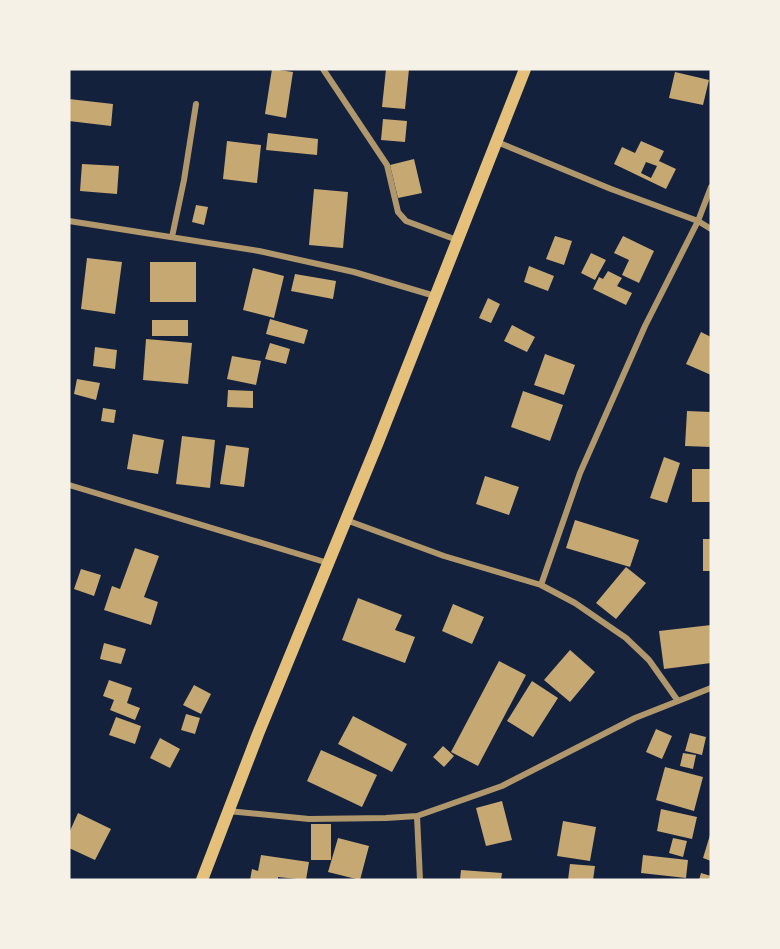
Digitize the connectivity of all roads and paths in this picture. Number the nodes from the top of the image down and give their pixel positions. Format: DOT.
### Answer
graph roads {
  1 [pos="323,69"];
  2 [pos="525,69"];
  3 [pos="195,104"];
  4 [pos="497,142"];
  5 [pos="711,187"];
  6 [pos="69,221"];
  7 [pos="698,221"];
  8 [pos="711,229"];
  9 [pos="172,237"];
  10 [pos="458,240"];
  11 [pos="435,296"];
  12 [pos="69,485"];
  13 [pos="345,520"];
  14 [pos="328,563"];
  15 [pos="541,585"];
  16 [pos="711,688"];
  17 [pos="678,701"];
  18 [pos="227,811"];
  19 [pos="417,816"];
  20 [pos="202,880"];
  21 [pos="420,880"];
  1 -- 10 [label="street"];
  2 -- 4 [label="main road"];
  3 -- 9 [label="street"];
  4 -- 7 [label="street"];
  4 -- 10 [label="main road"];
  5 -- 7 [label="street"];
  6 -- 9 [label="street"];
  7 -- 8 [label="street"];
  7 -- 15 [label="street"];
  9 -- 11 [label="street"];
  10 -- 11 [label="main road"];
  11 -- 13 [label="main road"];
  12 -- 14 [label="street"];
  13 -- 14 [label="main road"];
  13 -- 15 [label="street"];
  14 -- 18 [label="main road"];
  15 -- 17 [label="street"];
  16 -- 17 [label="street"];
  17 -- 19 [label="street"];
  18 -- 19 [label="street"];
  18 -- 20 [label="main road"];
  19 -- 21 [label="street"];
}
